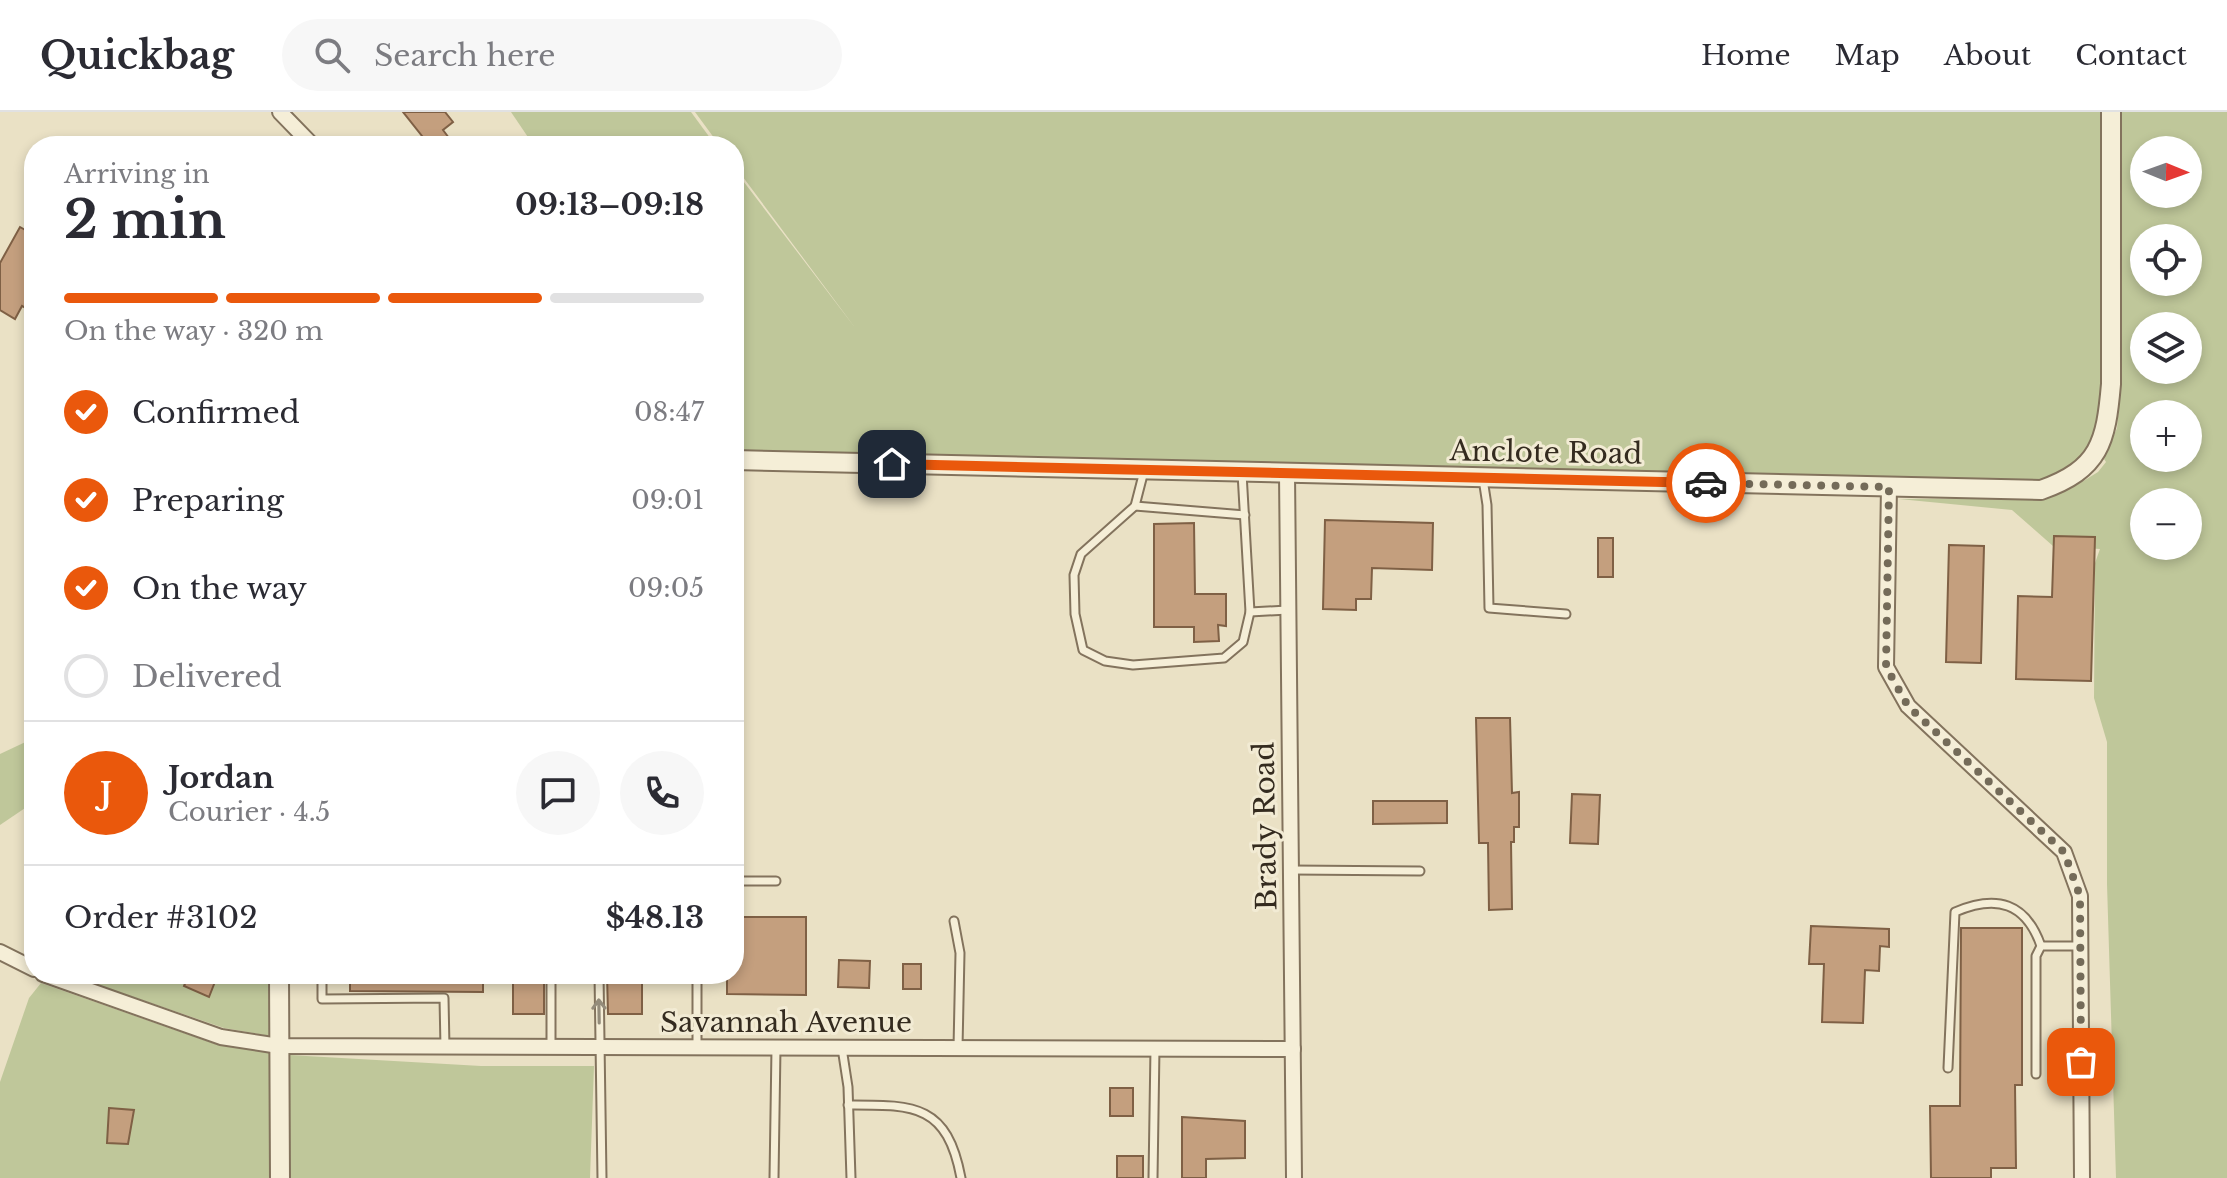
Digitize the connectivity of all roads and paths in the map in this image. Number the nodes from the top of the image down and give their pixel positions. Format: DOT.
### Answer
graph roads {
  1 [pos="280,112"];
  2 [pos="2111,112"];
  3 [pos="303,136"];
  4 [pos="744,460"];
  5 [pos="1144,471"];
  6 [pos="1242,473"];
  7 [pos="1287,474"];
  8 [pos="1483,479"];
  9 [pos="1889,487"];
  10 [pos="1135,506"];
  11 [pos="1245,515"];
  12 [pos="1288,610"];
  13 [pos="1250,612"];
  14 [pos="1566,614"];
  15 [pos="1291,870"];
  16 [pos="1420,871"];
  17 [pos="744,881"];
  18 [pos="776,881"];
  19 [pos="954,921"];
  20 [pos="2041,946"];
  21 [pos="2080,946"];
  22 [pos="0,952"];
  23 [pos="24,964"];
  24 [pos="71,984"];
  25 [pos="279,984"];
  26 [pos="322,984"];
  27 [pos="551,984"];
  28 [pos="599,984"];
  29 [pos="697,984"];
  30 [pos="279,1046"];
  31 [pos="445,1047"];
  32 [pos="551,1047"];
  33 [pos="600,1047"];
  34 [pos="697,1047"];
  35 [pos="776,1047"];
  36 [pos="842,1048"];
  37 [pos="958,1048"];
  38 [pos="1155,1048"];
  39 [pos="1293,1049"];
  40 [pos="1948,1068"];
  41 [pos="2036,1074"];
  42 [pos="848,1105"];
  43 [pos="280,1178"];
  44 [pos="602,1178"];
  45 [pos="774,1178"];
  46 [pos="851,1178"];
  47 [pos="961,1178"];
  48 [pos="1153,1178"];
  49 [pos="1294,1178"];
  50 [pos="2082,1178"];
  1 -- 3 [label="street"];
  2 -- 9 [label="street, Anclote Road"];
  4 -- 5 [label="street, Anclote Road"];
  5 -- 6 [label="street, Anclote Road"];
  5 -- 10 [label="lane"];
  6 -- 7 [label="street, Anclote Road"];
  6 -- 11 [label="lane"];
  7 -- 8 [label="street, Anclote Road"];
  7 -- 12 [label="street, Brady Road"];
  8 -- 9 [label="street, Anclote Road"];
  8 -- 14 [label="lane"];
  9 -- 21 [label="street"];
  10 -- 11 [label="lane"];
  10 -- 13 [label="lane"];
  11 -- 13 [label="lane"];
  12 -- 13 [label="lane"];
  12 -- 15 [label="street, Brady Road"];
  15 -- 16 [label="lane"];
  15 -- 39 [label="street, Brady Road"];
  17 -- 18 [label="lane"];
  19 -- 37 [label="lane"];
  20 -- 21 [label="lane"];
  20 -- 40 [label="lane"];
  20 -- 41 [label="lane"];
  21 -- 50 [label="street"];
  22 -- 23 [label="street"];
  24 -- 30 [label="street, Savannah Avenue"];
  25 -- 30 [label="street"];
  26 -- 31 [label="lane"];
  27 -- 32 [label="lane"];
  33 -- 28 [label="lane, one-way"];
  29 -- 34 [label="lane"];
  30 -- 31 [label="street, Savannah Avenue"];
  30 -- 43 [label="street"];
  31 -- 32 [label="street, Savannah Avenue"];
  32 -- 33 [label="street, Savannah Avenue"];
  33 -- 34 [label="street, Savannah Avenue"];
  33 -- 44 [label="lane"];
  34 -- 35 [label="street, Savannah Avenue"];
  35 -- 36 [label="street, Savannah Avenue"];
  35 -- 45 [label="lane"];
  36 -- 37 [label="street, Savannah Avenue"];
  36 -- 42 [label="lane"];
  37 -- 38 [label="street, Savannah Avenue"];
  38 -- 39 [label="street, Savannah Avenue"];
  38 -- 48 [label="lane"];
  39 -- 49 [label="street, Brady Road"];
  42 -- 46 [label="lane"];
  42 -- 47 [label="lane"];
}
